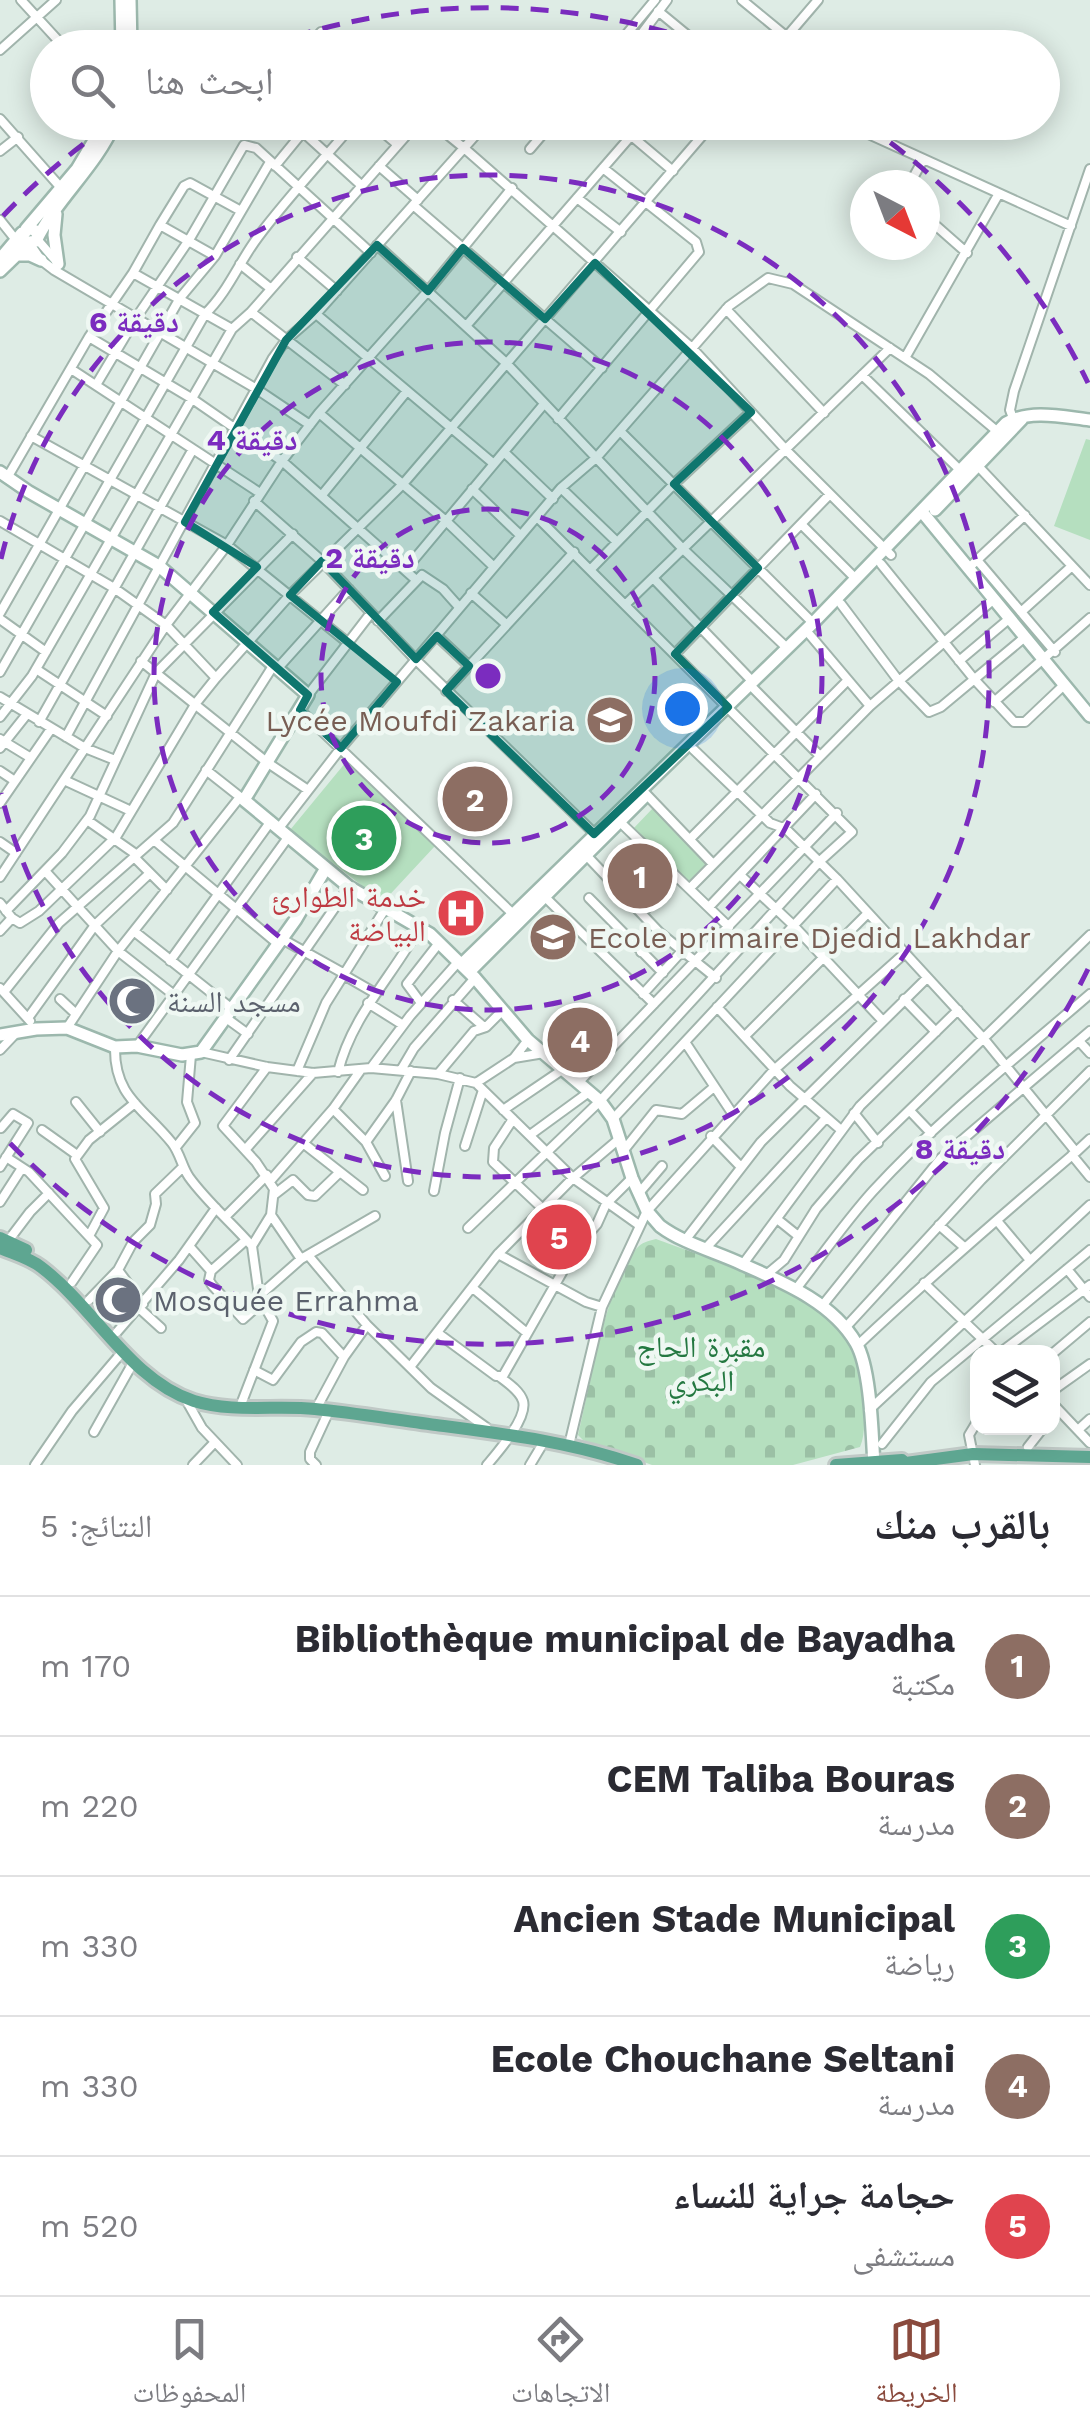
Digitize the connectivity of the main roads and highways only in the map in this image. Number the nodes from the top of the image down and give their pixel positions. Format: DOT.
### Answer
graph roads {
  1 [pos="2,1246"];
  2 [pos="181,1393"];
  3 [pos="569,1445"];
  4 [pos="1090,1446"];
  5 [pos="1090,1457"];
  6 [pos="973,1458"];
  7 [pos="1046,1459"];
  8 [pos="997,1461"];
  9 [pos="601,1462"];
  10 [pos="874,1463"];
  11 [pos="892,1463"];
  12 [pos="620,1465"];
  13 [pos="637,1465"];
  14 [pos="836,1465"];
  1 -- 2 [label="main road"];
  1 -- 2 [label="main road"];
  2 -- 3 [label="main road"];
  3 -- 9 [label="main road"];
  3 -- 13 [label="main road"];
  4 -- 6 [label="main road"];
  5 -- 7 [label="main road"];
  6 -- 8 [label="main road"];
  6 -- 11 [label="main road"];
  7 -- 8 [label="main road"];
  9 -- 12 [label="main road"];
  10 -- 11 [label="main road"];
  10 -- 14 [label="main road"];
}
